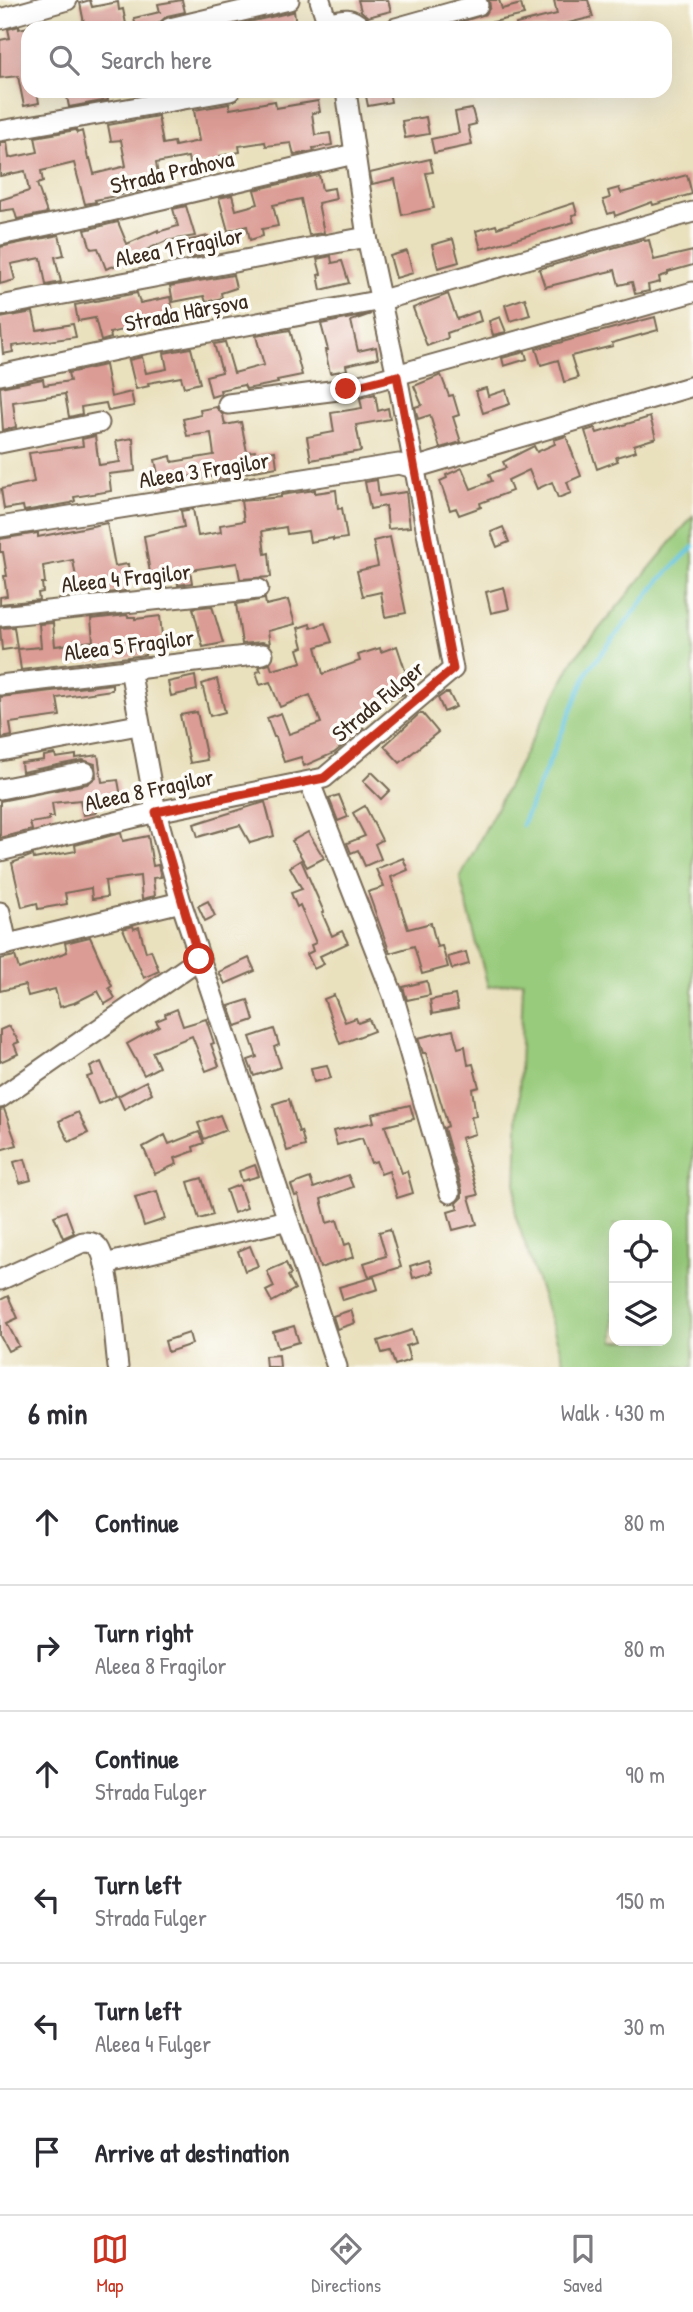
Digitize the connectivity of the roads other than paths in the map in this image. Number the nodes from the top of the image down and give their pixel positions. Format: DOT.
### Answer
graph roads {
  1 [pos="67,0"];
  2 [pos="289,0"];
  3 [pos="320,0"];
  4 [pos="478,5"];
  5 [pos="0,19"];
  6 [pos="200,21"];
  7 [pos="327,21"];
  8 [pos="421,21"];
  9 [pos="190,98"];
  10 [pos="348,98"];
  11 [pos="0,131"];
  12 [pos="354,154"];
  13 [pos="693,212"];
  14 [pos="0,235"];
  15 [pos="367,237"];
  16 [pos="693,292"];
  17 [pos="382,300"];
  18 [pos="0,306"];
  19 [pos="0,375"];
  20 [pos="397,376"];
  21 [pos="693,386"];
  22 [pos="229,404"];
  23 [pos="99,423"];
  24 [pos="0,443"];
  25 [pos="414,468"];
  26 [pos="0,527"];
  27 [pos="258,589"];
  28 [pos="0,616"];
  29 [pos="263,654"];
  30 [pos="130,669"];
  31 [pos="0,685"];
  32 [pos="138,725"];
  33 [pos="0,751"];
  34 [pos="85,772"];
  35 [pos="310,783"];
  36 [pos="0,789"];
  37 [pos="156,812"];
  38 [pos="0,851"];
  39 [pos="181,902"];
  40 [pos="0,912"];
  41 [pos="4,945"];
  42 [pos="199,959"];
  43 [pos="0,1098"];
  44 [pos="450,1193"];
  45 [pos="288,1220"];
  46 [pos="105,1264"];
  47 [pos="0,1280"];
  48 [pos="118,1367"];
  49 [pos="337,1367"];
  1 -- 5 [label="street"];
  2 -- 6 [label="street"];
  3 -- 7 [label="street"];
  4 -- 8 [label="street"];
  9 -- 11 [label="street"];
  10 -- 12 [label="street, Strada Fulger"];
  12 -- 14 [label="street, Strada Prahova"];
  12 -- 15 [label="street, Strada Fulger"];
  13 -- 17 [label="street, Strada Hârșova"];
  15 -- 17 [label="street, Strada Fulger"];
  15 -- 18 [label="street, Aleea 1 Fragilor"];
  16 -- 20 [label="street"];
  17 -- 19 [label="street, Strada Hârșova"];
  17 -- 20 [label="street, Strada Fulger"];
  20 -- 22 [label="street"];
  20 -- 25 [label="street, Strada Fulger"];
  21 -- 25 [label="street, Aleea 3 Fragilor"];
  23 -- 24 [label="street"];
  25 -- 26 [label="street, Aleea 3 Fragilor"];
  25 -- 35 [label="street, Strada Fulger"];
  27 -- 28 [label="street, Aleea 4 Fragilor"];
  29 -- 30 [label="street, Aleea 5 Fragilor"];
  30 -- 31 [label="street, Aleea 5 Fragilor"];
  30 -- 32 [label="street"];
  32 -- 33 [label="street"];
  32 -- 37 [label="street"];
  34 -- 36 [label="street"];
  35 -- 37 [label="street, Aleea 8 Fragilor"];
  35 -- 44 [label="street"];
  37 -- 38 [label="street, Aleea 8 Fragilor"];
  37 -- 39 [label="street"];
  39 -- 41 [label="street"];
  39 -- 42 [label="street"];
  40 -- 41 [label="street"];
  42 -- 43 [label="street"];
  42 -- 45 [label="street"];
  45 -- 46 [label="street"];
  45 -- 49 [label="street"];
  46 -- 47 [label="street"];
  46 -- 48 [label="street"];
}
